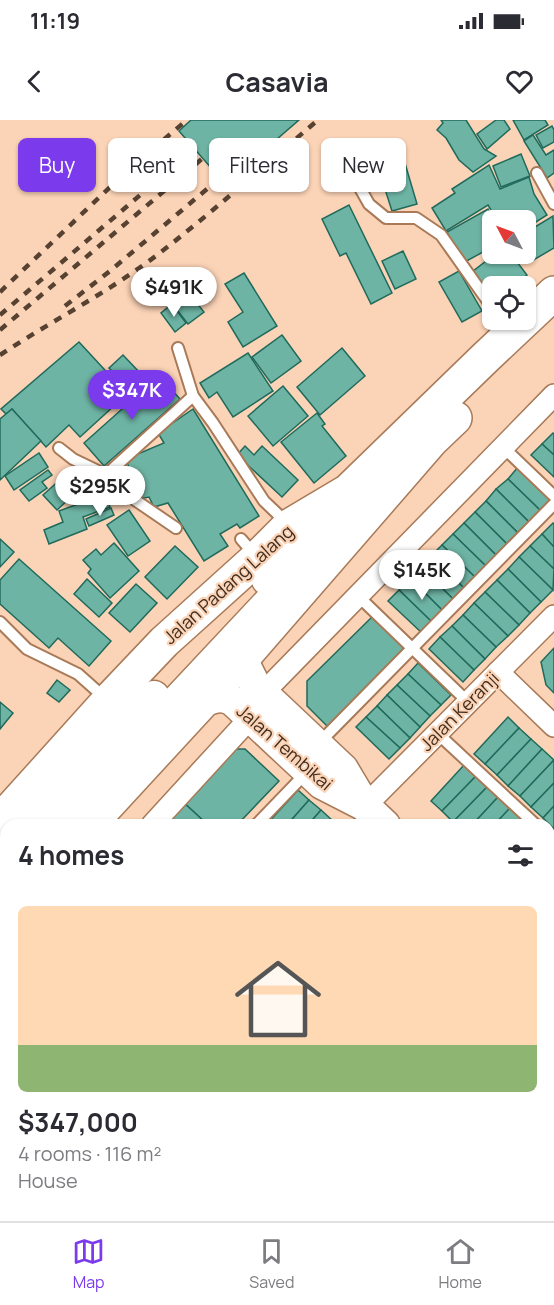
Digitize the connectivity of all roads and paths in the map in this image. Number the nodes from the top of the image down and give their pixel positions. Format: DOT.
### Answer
graph roads {
  1 [pos="537,173"];
  2 [pos="362,192"];
  3 [pos="554,204"];
  4 [pos="482,293"];
  5 [pos="554,293"];
  6 [pos="554,321"];
  7 [pos="178,348"];
  8 [pos="554,395"];
  9 [pos="193,396"];
  10 [pos="503,447"];
  11 [pos="59,448"];
  12 [pos="107,474"];
  13 [pos="348,491"];
  14 [pos="554,496"];
  15 [pos="554,504"];
  16 [pos="289,526"];
  17 [pos="176,528"];
  18 [pos="358,596"];
  19 [pos="554,616"];
  20 [pos="0,622"];
  21 [pos="234,641"];
  22 [pos="413,648"];
  23 [pos="498,672"];
  24 [pos="108,701"];
  25 [pos="205,701"];
  26 [pos="468,702"];
  27 [pos="256,706"];
  28 [pos="554,726"];
  29 [pos="437,733"];
  30 [pos="313,758"];
  31 [pos="375,815"];
  32 [pos="9,817"];
  33 [pos="66,819"];
  34 [pos="96,819"];
  35 [pos="157,819"];
  36 [pos="261,819"];
  37 [pos="530,819"];
  1 -- 3 [label="lane"];
  2 -- 4 [label="lane"];
  5 -- 13 [label="main road, Jalan Padang Lalang"];
  6 -- 21 [label="main road"];
  7 -- 9 [label="lane"];
  8 -- 10 [label="street"];
  9 -- 12 [label="lane"];
  9 -- 16 [label="lane"];
  10 -- 14 [label="lane"];
  10 -- 18 [label="street"];
  11 -- 12 [label="lane"];
  12 -- 17 [label="lane"];
  13 -- 16 [label="main road, Jalan Padang Lalang"];
  13 -- 21 [label="street"];
  15 -- 22 [label="lane"];
  16 -- 24 [label="main road, Jalan Padang Lalang"];
  18 -- 22 [label="lane"];
  18 -- 27 [label="street"];
  19 -- 23 [label="street, Jalan Keranji"];
  20 -- 24 [label="lane"];
  21 -- 25 [label="main road"];
  21 -- 27 [label="street, Jalan Tembikai"];
  21 -- 32 [label="street"];
  21 -- 33 [label="street"];
  22 -- 26 [label="lane"];
  22 -- 30 [label="lane"];
  23 -- 26 [label="street, Jalan Keranji"];
  23 -- 28 [label="street"];
  24 -- 32 [label="main road, Jalan Padang Lalang"];
  25 -- 27 [label="street, Jalan Tembikai"];
  25 -- 34 [label="main road"];
  26 -- 29 [label="street, Jalan Keranji"];
  27 -- 30 [label="street, Jalan Tembikai"];
  27 -- 35 [label="street"];
  29 -- 31 [label="street, Jalan Keranji"];
  29 -- 37 [label="lane"];
  30 -- 31 [label="street, Jalan Tembikai"];
  30 -- 36 [label="lane"];
}
